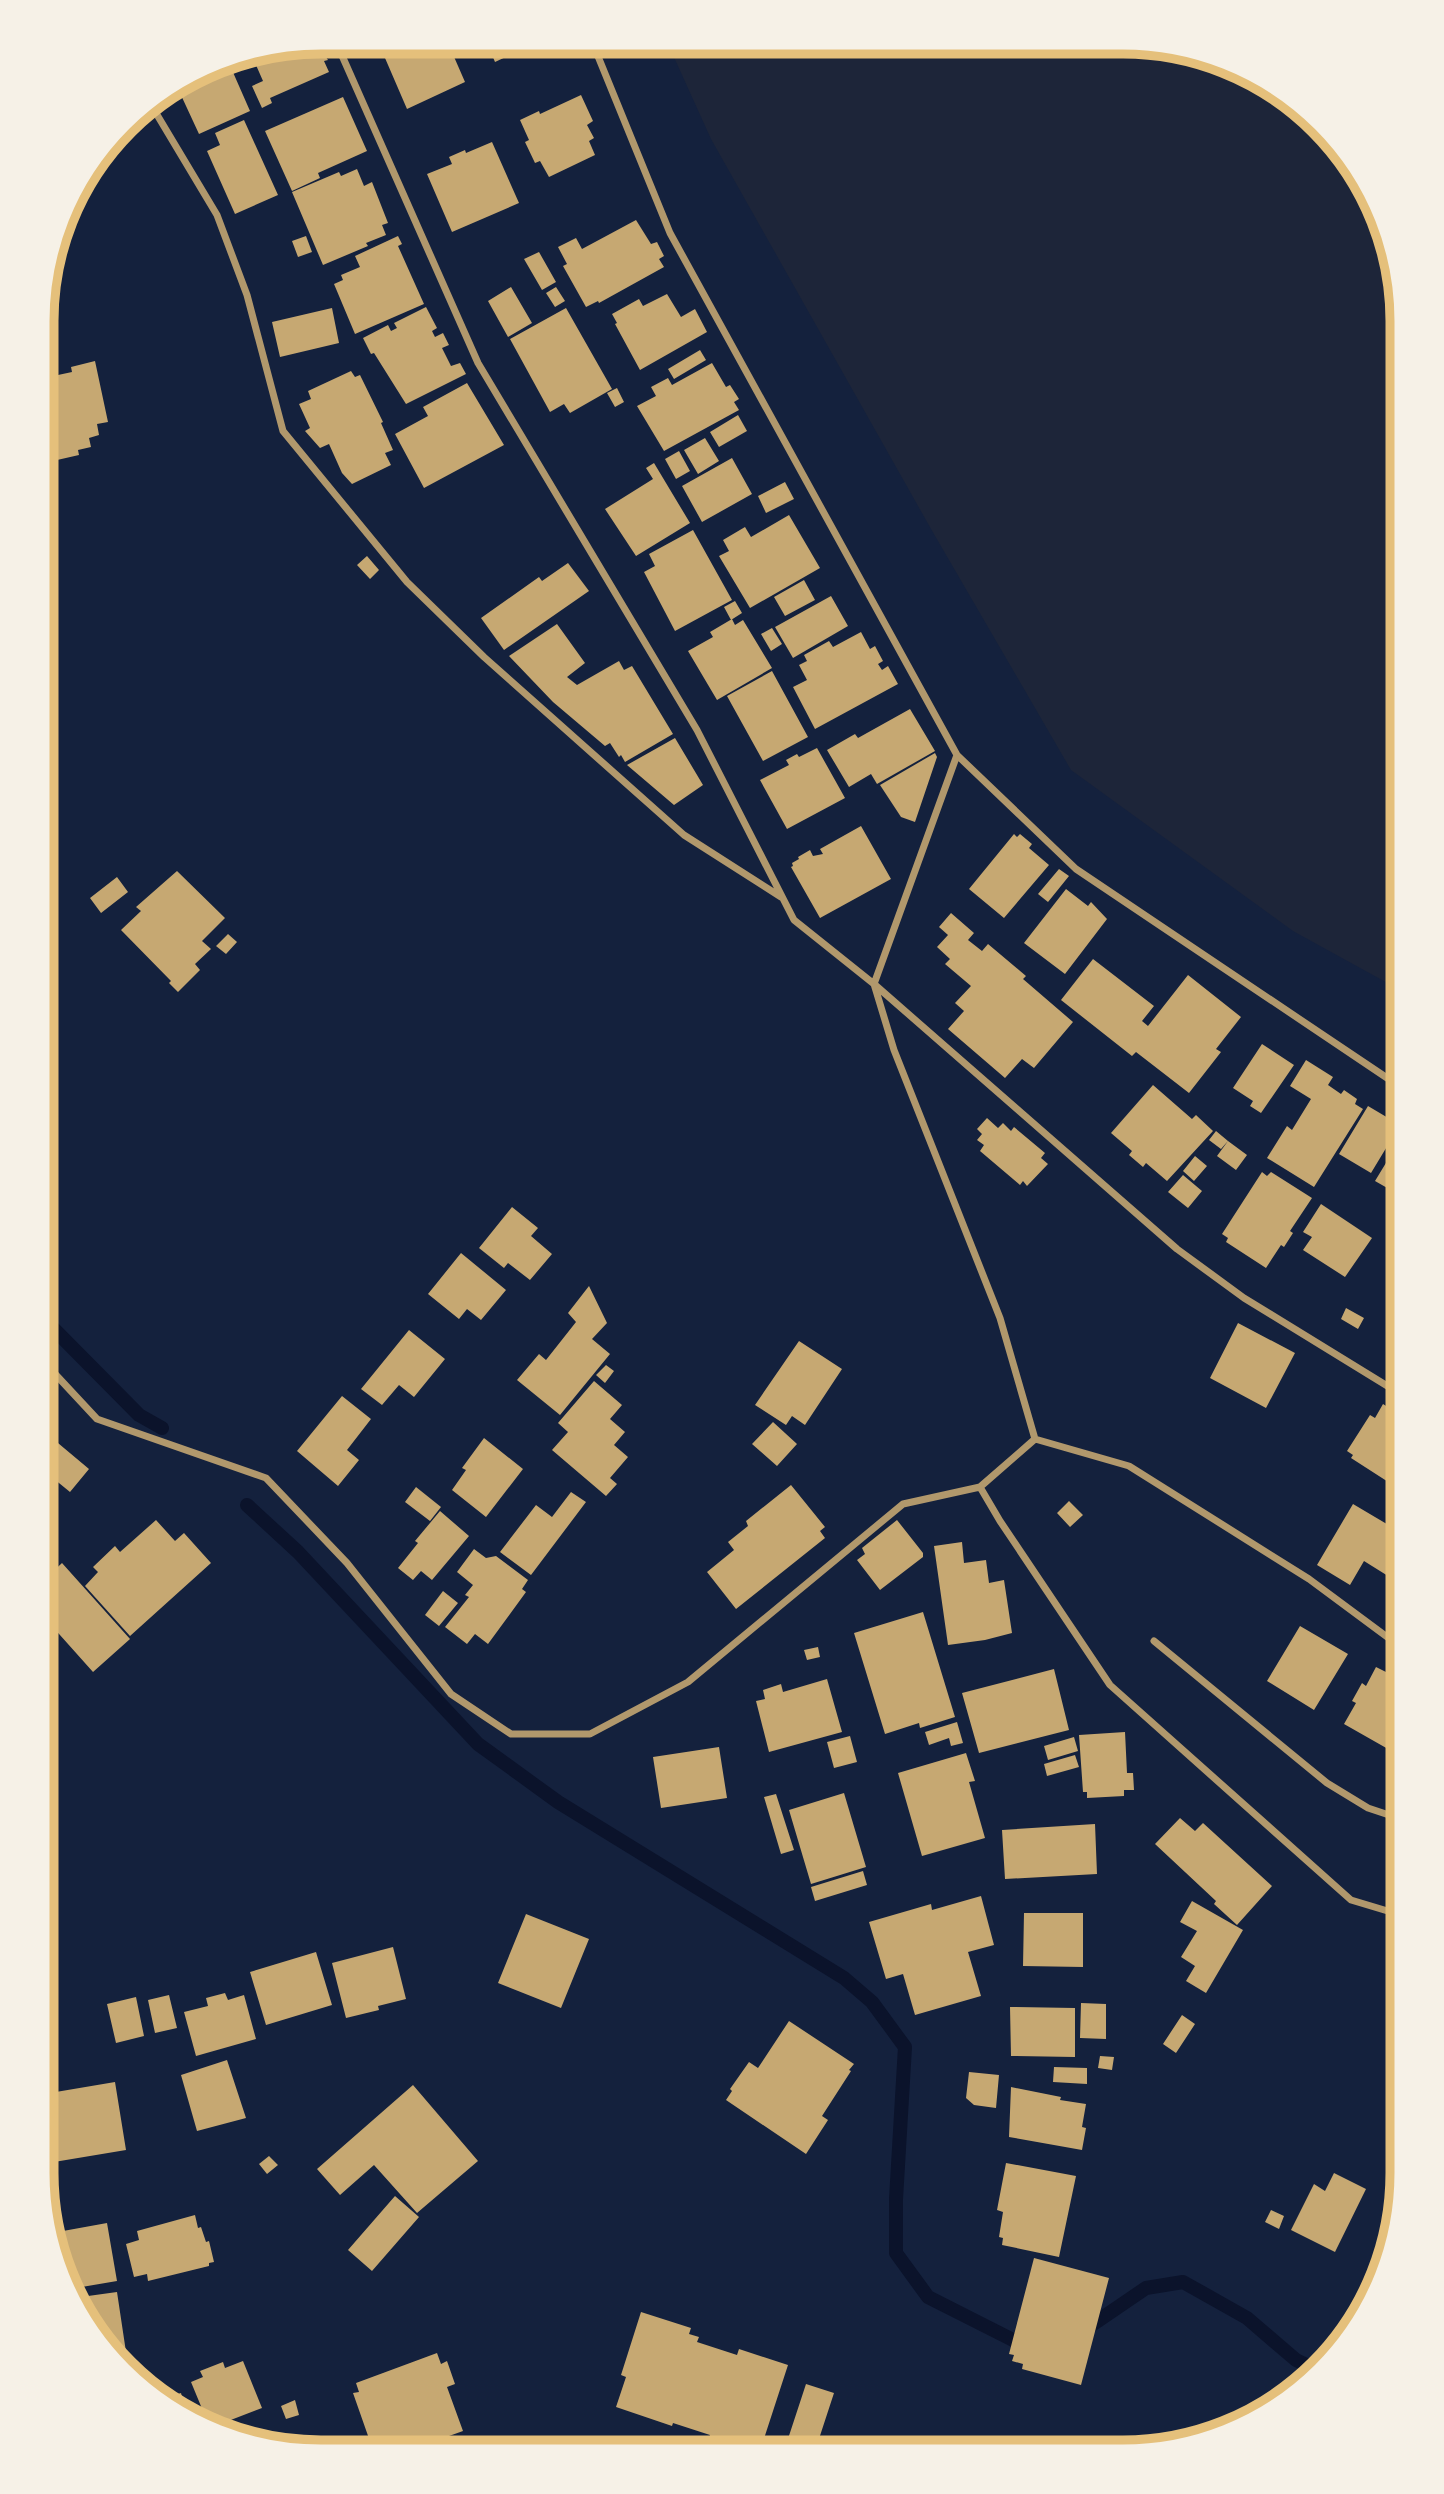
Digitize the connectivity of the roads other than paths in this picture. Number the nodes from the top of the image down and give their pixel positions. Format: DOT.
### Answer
graph roads {
  1 [pos="341,54"];
  2 [pos="597,54"];
  3 [pos="155,112"];
  4 [pos="957,755"];
  5 [pos="782,898"];
  6 [pos="874,984"];
  7 [pos="1390,1080"];
  8 [pos="54,1373"];
  9 [pos="1390,1388"];
  10 [pos="1035,1439"];
  11 [pos="981,1487"];
  12 [pos="1390,1639"];
  13 [pos="1154,1642"];
  14 [pos="1390,1815"];
  15 [pos="1390,1912"];
  1 -- 5 [label="street"];
  2 -- 4 [label="street"];
  3 -- 5 [label="street"];
  4 -- 6 [label="street"];
  4 -- 7 [label="street"];
  5 -- 6 [label="street"];
  6 -- 9 [label="street"];
  6 -- 10 [label="street"];
  8 -- 11 [label="street"];
  10 -- 11 [label="street"];
  10 -- 12 [label="street"];
  11 -- 15 [label="street"];
  13 -- 14 [label="street"];
}
